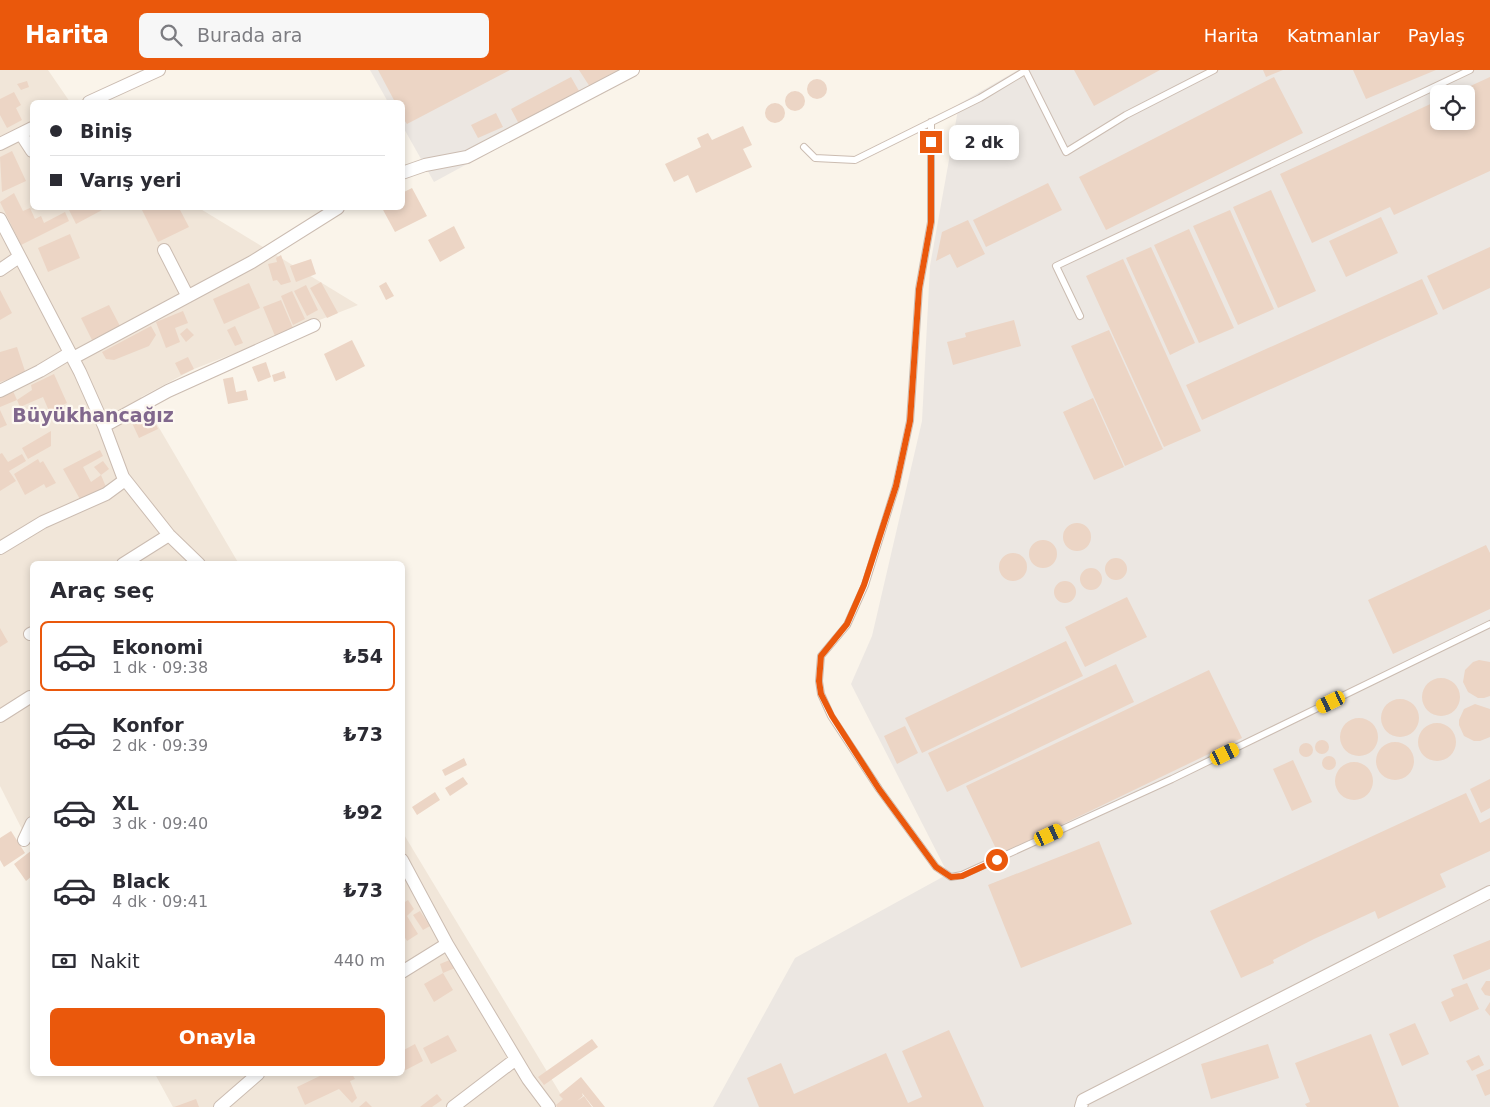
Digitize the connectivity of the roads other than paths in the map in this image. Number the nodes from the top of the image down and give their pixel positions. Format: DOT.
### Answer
graph roads {
  1 [pos="158,70"];
  2 [pos="633,70"];
  3 [pos="1025,70"];
  4 [pos="1214,70"];
  5 [pos="1470,70"];
  6 [pos="93,100"];
  7 [pos="931,122"];
  8 [pos="30,129"];
  9 [pos="20,134"];
  10 [pos="0,144"];
  11 [pos="804,147"];
  12 [pos="30,148"];
  13 [pos="405,172"];
  14 [pos="335,210"];
  15 [pos="0,219"];
  16 [pos="164,250"];
  17 [pos="20,257"];
  18 [pos="0,270"];
  19 [pos="187,295"];
  20 [pos="1080,316"];
  21 [pos="314,325"];
  22 [pos="71,355"];
  23 [pos="0,391"];
  24 [pos="104,426"];
  25 [pos="125,480"];
  26 [pos="169,535"];
  27 [pos="0,548"];
  28 [pos="128,561"];
  29 [pos="196,561"];
  30 [pos="1490,624"];
  31 [pos="30,699"];
  32 [pos="0,716"];
  33 [pos="30,827"];
  34 [pos="24,840"];
  35 [pos="405,866"];
  36 [pos="1490,892"];
  37 [pos="447,944"];
  38 [pos="405,970"];
  39 [pos="516,1059"];
  40 [pos="256,1076"];
  41 [pos="220,1107"];
  42 [pos="453,1107"];
  43 [pos="549,1107"];
  44 [pos="1081,1107"];
  1 -- 6 [label="street"];
  2 -- 13 [label="street"];
  3 -- 4 [label="lane"];
  3 -- 7 [label="lane"];
  5 -- 20 [label="lane"];
  7 -- 11 [label="lane"];
  7 -- 30 [label="lane"];
  8 -- 9 [label="street"];
  9 -- 10 [label="street"];
  9 -- 12 [label="street"];
  14 -- 19 [label="street"];
  15 -- 17 [label="street"];
  16 -- 19 [label="street"];
  17 -- 18 [label="street"];
  17 -- 22 [label="street"];
  19 -- 22 [label="street"];
  21 -- 24 [label="street"];
  22 -- 23 [label="street"];
  22 -- 24 [label="street"];
  24 -- 25 [label="street"];
  25 -- 26 [label="street"];
  25 -- 27 [label="street"];
  26 -- 28 [label="street"];
  26 -- 29 [label="street"];
  31 -- 32 [label="street"];
  33 -- 34 [label="street"];
  35 -- 37 [label="street"];
  36 -- 44 [label="street"];
  37 -- 38 [label="street"];
  37 -- 39 [label="street"];
  39 -- 42 [label="street"];
  39 -- 43 [label="street"];
  40 -- 41 [label="street"];
}
